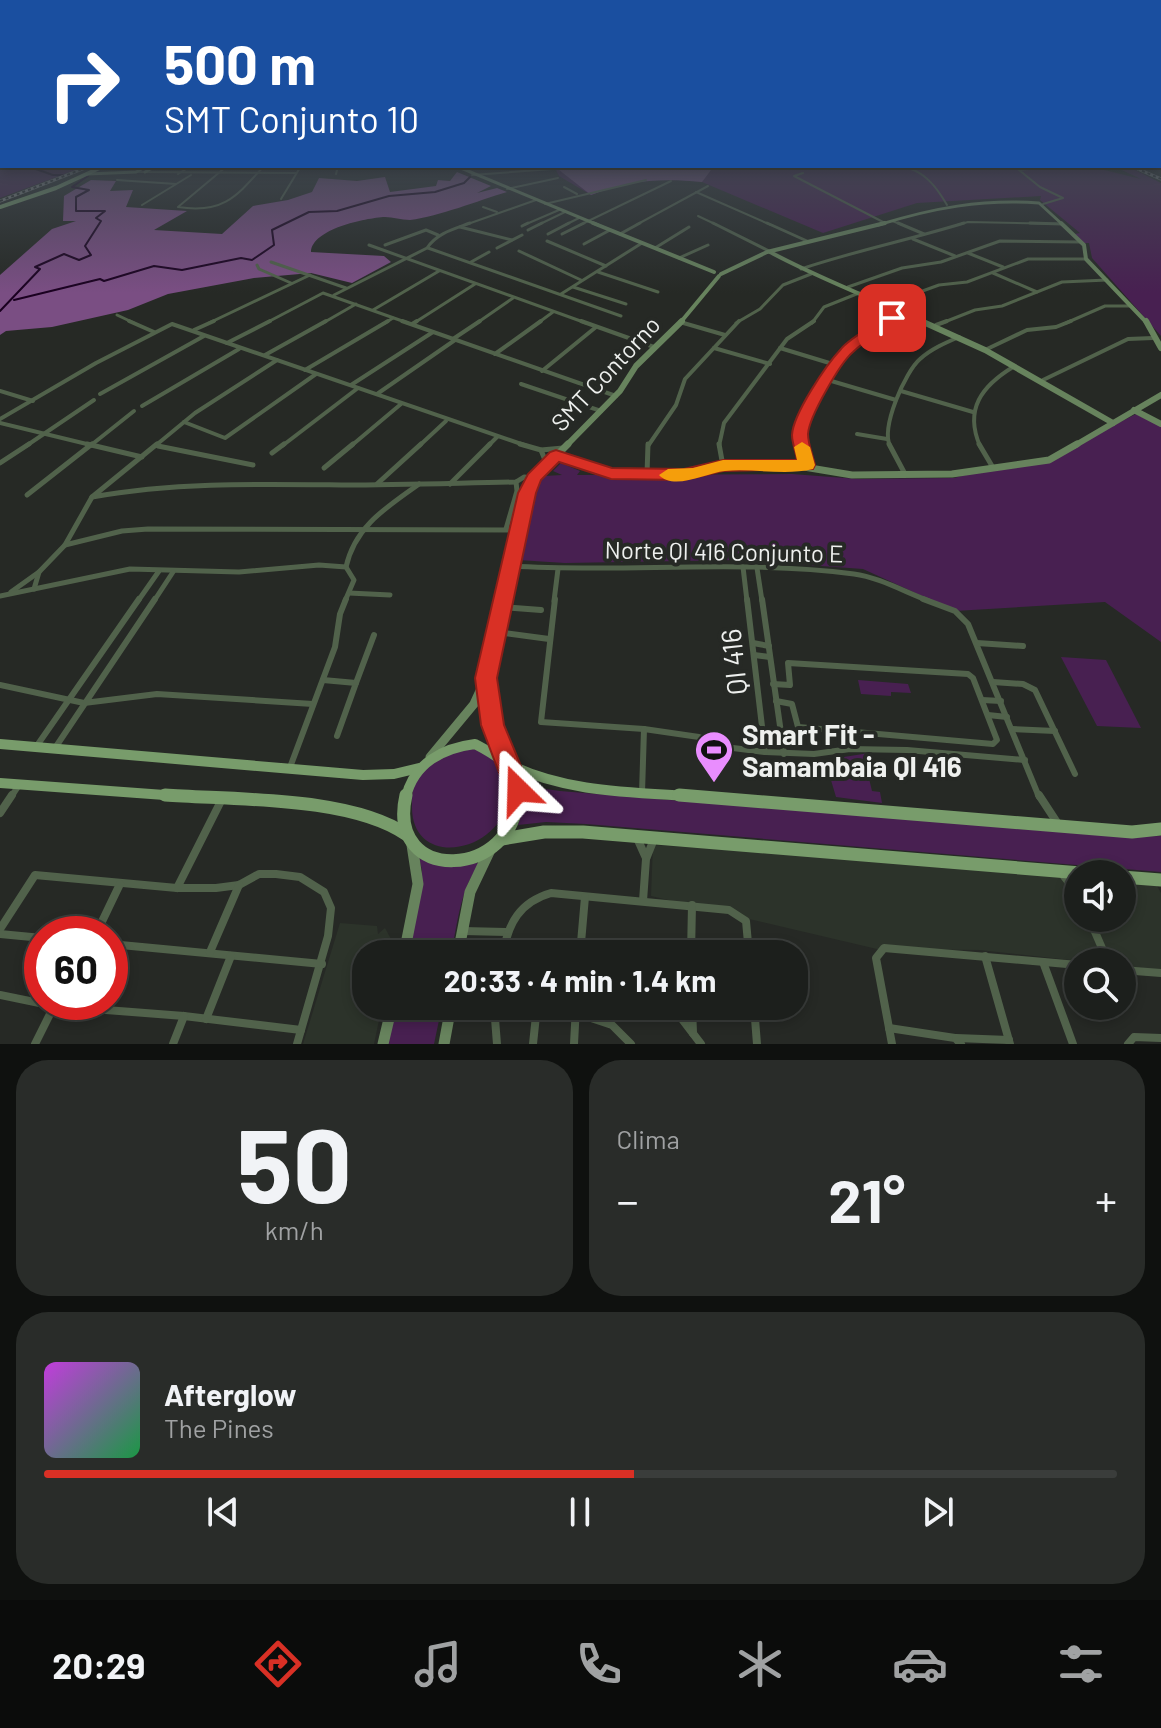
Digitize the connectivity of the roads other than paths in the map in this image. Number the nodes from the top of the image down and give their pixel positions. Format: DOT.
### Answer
graph roads {
  1 [pos="27,196"];
  2 [pos="28,196"];
  3 [pos="157,196"];
  4 [pos="191,196"];
  5 [pos="236,196"];
  6 [pos="283,196"];
  7 [pos="525,196"];
  8 [pos="572,196"];
  9 [pos="640,196"];
  10 [pos="689,196"];
  11 [pos="704,196"];
  12 [pos="834,196"];
  13 [pos="943,196"];
  14 [pos="1060,196"];
  15 [pos="281,199"];
  16 [pos="536,200"];
  17 [pos="545,204"];
  18 [pos="1043,204"];
  19 [pos="142,205"];
  20 [pos="947,205"];
  21 [pos="0,206"];
  22 [pos="483,207"];
  23 [pos="214,209"];
  24 [pos="562,211"];
  25 [pos="499,213"];
  26 [pos="698,216"];
  27 [pos="210,217"];
  28 [pos="579,218"];
  29 [pos="586,221"];
  30 [pos="888,222"];
  31 [pos="1062,224"];
  32 [pos="460,226"];
  33 [pos="522,226"];
  34 [pos="689,227"];
  35 [pos="528,230"];
  36 [pos="610,230"];
  37 [pos="548,234"];
  38 [pos="562,234"];
  39 [pos="620,234"];
  40 [pos="924,234"];
  41 [pos="522,235"];
  42 [pos="439,236"];
  43 [pos="912,238"];
  44 [pos="512,240"];
  45 [pos="547,241"];
  46 [pos="807,241"];
  47 [pos="1081,242"];
  48 [pos="642,243"];
  49 [pos="584,244"];
  50 [pos="369,245"];
  51 [pos="385,245"];
  52 [pos="708,245"];
  53 [pos="427,248"];
  54 [pos="497,248"];
  55 [pos="655,248"];
  56 [pos="519,251"];
  57 [pos="489,252"];
  58 [pos="770,252"];
  59 [pos="966,252"];
  60 [pos="955,256"];
  61 [pos="405,258"];
  62 [pos="679,258"];
  63 [pos="1086,259"];
  64 [pos="271,262"];
  65 [pos="470,262"];
  66 [pos="257,265"];
  67 [pos="606,266"];
  68 [pos="1004,268"];
  69 [pos="801,269"];
  70 [pos="440,271"];
  71 [pos="597,272"];
  72 [pos="992,272"];
  73 [pos="717,274"];
  74 [pos="811,274"];
  75 [pos="310,275"];
  76 [pos="582,280"];
  77 [pos="1107,280"];
  78 [pos="292,284"];
  79 [pos="476,284"];
  80 [pos="572,287"];
  81 [pos="848,287"];
  82 [pos="347,288"];
  83 [pos="658,292"];
  84 [pos="1037,292"];
  85 [pos="859,293"];
  86 [pos="560,294"];
  87 [pos="333,296"];
  88 [pos="513,297"];
  89 [pos="356,304"];
  90 [pos="626,304"];
  91 [pos="884,305"];
  92 [pos="1132,306"];
  93 [pos="373,310"];
  94 [pos="554,311"];
  95 [pos="901,314"];
  96 [pos="117,315"];
  97 [pos="621,316"];
  98 [pos="394,318"];
  99 [pos="680,322"];
  100 [pos="411,324"];
  101 [pos="936,325"];
  102 [pos="597,326"];
  103 [pos="193,331"];
  104 [pos="155,332"];
  105 [pos="434,332"];
  106 [pos="725,335"];
  107 [pos="205,336"];
  108 [pos="959,337"];
  109 [pos="1153,338"];
  110 [pos="454,339"];
  111 [pos="226,343"];
  112 [pos="654,347"];
  113 [pos="239,348"];
  114 [pos="714,348"];
  115 [pos="780,348"];
  116 [pos="1161,348"];
  117 [pos="985,350"];
  118 [pos="495,354"];
  119 [pos="264,355"];
  120 [pos="277,360"];
  121 [pos="770,364"];
  122 [pos="837,365"];
  123 [pos="1015,366"];
  124 [pos="305,370"];
  125 [pos="542,371"];
  126 [pos="316,374"];
  127 [pos="828,380"];
  128 [pos="1043,380"];
  129 [pos="521,384"];
  130 [pos="351,385"];
  131 [pos="359,388"];
  132 [pos="0,391"];
  133 [pos="901,391"];
  134 [pos="100,394"];
  135 [pos="376,394"];
  136 [pos="1161,395"];
  137 [pos="616,396"];
  138 [pos="94,400"];
  139 [pos="896,400"];
  140 [pos="34,401"];
  141 [pos="401,404"];
  142 [pos="142,406"];
  143 [pos="1134,410"];
  144 [pos="134,411"];
  145 [pos="601,411"];
  146 [pos="973,412"];
  147 [pos="446,420"];
  148 [pos="0,421"];
  149 [pos="184,422"];
  150 [pos="1113,423"];
  151 [pos="1161,424"];
  152 [pos="43,434"];
  153 [pos="857,434"];
  154 [pos="497,437"];
  155 [pos="887,439"];
  156 [pos="92,445"];
  157 [pos="157,446"];
  158 [pos="563,448"];
  159 [pos="541,450"];
  160 [pos="272,453"];
  161 [pos="556,455"];
  162 [pos="143,457"];
  163 [pos="0,463"];
  164 [pos="253,465"];
  165 [pos="547,465"];
  166 [pos="807,465"];
  167 [pos="723,466"];
  168 [pos="992,466"];
  169 [pos="324,468"];
  170 [pos="647,474"];
  171 [pos="906,475"];
  172 [pos="534,478"];
  173 [pos="516,482"];
  174 [pos="419,484"];
  175 [pos="450,484"];
  176 [pos="376,485"];
  177 [pos="517,491"];
  178 [pos="527,493"];
  179 [pos="27,495"];
  180 [pos="92,497"];
  181 [pos="361,528"];
  182 [pos="506,529"];
  183 [pos="518,530"];
  184 [pos="65,545"];
  185 [pos="510,566"];
  186 [pos="346,567"];
  187 [pos="743,567"];
  188 [pos="757,568"];
  189 [pos="558,569"];
  190 [pos="159,571"];
  191 [pos="174,571"];
  192 [pos="39,572"];
  193 [pos="33,590"];
  194 [pos="349,593"];
  195 [pos="390,595"];
  196 [pos="4,596"];
  197 [pos="501,607"];
  198 [pos="541,610"];
  199 [pos="119,630"];
  200 [pos="133,631"];
  201 [pos="496,632"];
  202 [pos="374,635"];
  203 [pos="113,638"];
  204 [pos="549,639"];
  205 [pos="127,640"];
  206 [pos="753,643"];
  207 [pos="977,643"];
  208 [pos="769,646"];
  209 [pos="1023,646"];
  210 [pos="754,655"];
  211 [pos="770,657"];
  212 [pos="486,678"];
  213 [pos="323,680"];
  214 [pos="993,682"];
  215 [pos="356,683"];
  216 [pos="773,684"];
  217 [pos="0,685"];
  218 [pos="982,700"];
  219 [pos="68,701"];
  220 [pos="776,701"];
  221 [pos="1001,701"];
  222 [pos="84,703"];
  223 [pos="313,704"];
  224 [pos="988,715"];
  225 [pos="1007,717"];
  226 [pos="644,729"];
  227 [pos="1012,729"];
  228 [pos="1055,731"];
  229 [pos="337,736"];
  230 [pos="0,744"];
  231 [pos="36,747"];
  232 [pos="55,748"];
  233 [pos="765,752"];
  234 [pos="784,754"];
  235 [pos="1025,760"];
  236 [pos="507,763"];
  237 [pos="423,764"];
  238 [pos="289,771"];
  239 [pos="1075,774"];
  240 [pos="0,783"];
  241 [pos="20,784"];
  242 [pos="642,794"];
  243 [pos="221,801"];
  244 [pos="1043,806"];
  245 [pos="0,813"];
  246 [pos="1042,825"];
  247 [pos="1059,826"];
  248 [pos="1161,829"];
  249 [pos="637,837"];
  250 [pos="409,839"];
  251 [pos="502,839"];
  252 [pos="654,839"];
  253 [pos="490,850"];
  254 [pos="646,859"];
  255 [pos="1060,871"];
  256 [pos="1064,872"];
  257 [pos="1064,876"];
  258 [pos="1136,878"];
  259 [pos="1160,881"];
  260 [pos="120,884"];
  261 [pos="239,885"];
  262 [pos="177,888"];
  263 [pos="585,897"];
  264 [pos="643,901"];
  265 [pos="692,905"];
  266 [pos="105,916"];
  267 [pos="462,931"];
  268 [pos="0,932"];
  269 [pos="506,932"];
  270 [pos="24,935"];
  271 [pos="407,940"];
  272 [pos="460,940"];
  273 [pos="505,940"];
  274 [pos="581,940"];
  275 [pos="691,940"];
  276 [pos="748,940"];
  277 [pos="128,945"];
  278 [pos="210,952"];
  279 [pos="231,956"];
  280 [pos="985,956"];
  281 [pos="1043,962"];
  282 [pos="322,964"];
  283 [pos="1064,964"];
  284 [pos="1136,971"];
  285 [pos="1161,973"];
  286 [pos="0,995"];
  287 [pos="24,1000"];
  288 [pos="128,1009"];
  289 [pos="184,1016"];
  290 [pos="206,1019"];
  291 [pos="47,1020"];
  292 [pos="389,1020"];
  293 [pos="448,1020"];
  294 [pos="495,1020"];
  295 [pos="536,1020"];
  296 [pos="575,1020"];
  297 [pos="601,1020"];
  298 [pos="682,1020"];
  299 [pos="692,1020"];
  300 [pos="755,1020"];
  301 [pos="889,1028"];
  302 [pos="301,1030"];
  303 [pos="693,1034"];
  304 [pos="1156,1040"];
  305 [pos="958,1041"];
  306 [pos="1010,1042"];
  307 [pos="35,1044"];
  308 [pos="173,1044"];
  309 [pos="297,1044"];
  310 [pos="383,1044"];
  311 [pos="444,1044"];
  312 [pos="497,1044"];
  313 [pos="533,1044"];
  314 [pos="574,1044"];
  315 [pos="631,1044"];
  316 [pos="701,1044"];
  317 [pos="757,1044"];
  318 [pos="892,1044"];
  319 [pos="1073,1044"];
  320 [pos="1128,1044"];
  1 -- 21 [label="main road"];
  2 -- 21 [label="main road"];
  3 -- 19 [label="street"];
  4 -- 23 [label="street"];
  5 -- 23 [label="street"];
  6 -- 15 [label="street"];
  7 -- 16 [label="street"];
  8 -- 17 [label="street"];
  9 -- 29 [label="street"];
  10 -- 39 [label="street"];
  11 -- 46 [label="street"];
  12 -- 30 [label="street"];
  13 -- 20 [label="street"];
  14 -- 18 [label="street"];
  16 -- 17 [label="street"];
  16 -- 25 [label="street"];
  17 -- 24 [label="street"];
  18 -- 20 [label="street, SMT Contorno"];
  18 -- 31 [label="street"];
  20 -- 30 [label="street, SMT Contorno"];
  22 -- 25 [label="street"];
  23 -- 27 [label="street"];
  24 -- 28 [label="street"];
  24 -- 33 [label="street"];
  24 -- 35 [label="street"];
  25 -- 32 [label="street"];
  26 -- 58 [label="street"];
  28 -- 29 [label="street"];
  28 -- 37 [label="street"];
  29 -- 36 [label="street"];
  29 -- 38 [label="street"];
  30 -- 40 [label="street"];
  30 -- 46 [label="street, SMT Contorno"];
  31 -- 40 [label="street"];
  31 -- 47 [label="street"];
  32 -- 42 [label="street"];
  32 -- 44 [label="street"];
  34 -- 55 [label="street"];
  36 -- 39 [label="street"];
  36 -- 49 [label="street"];
  39 -- 48 [label="street"];
  40 -- 43 [label="street"];
  41 -- 44 [label="street"];
  42 -- 51 [label="street"];
  42 -- 53 [label="street"];
  43 -- 60 [label="street"];
  43 -- 69 [label="street"];
  44 -- 54 [label="street"];
  45 -- 67 [label="street"];
  46 -- 58 [label="street, SMT Contorno"];
  47 -- 59 [label="street"];
  47 -- 63 [label="street"];
  48 -- 55 [label="street"];
  48 -- 67 [label="street"];
  50 -- 61 [label="street"];
  52 -- 62 [label="street"];
  53 -- 61 [label="street"];
  53 -- 65 [label="street"];
  55 -- 62 [label="street"];
  56 -- 76 [label="street"];
  57 -- 65 [label="street"];
  58 -- 69 [label="street"];
  58 -- 73 [label="street, SMT Contorno"];
  59 -- 60 [label="street"];
  59 -- 68 [label="street"];
  60 -- 81 [label="street"];
  61 -- 70 [label="street"];
  61 -- 82 [label="street"];
  62 -- 73 [label="street"];
  63 -- 68 [label="street"];
  63 -- 77 [label="street"];
  64 -- 75 [label="street"];
  65 -- 86 [label="street"];
  66 -- 78 [label="street"];
  67 -- 71 [label="street"];
  68 -- 72 [label="street"];
  69 -- 74 [label="street"];
  70 -- 79 [label="street"];
  70 -- 93 [label="street"];
  71 -- 76 [label="street"];
  71 -- 83 [label="street"];
  72 -- 84 [label="street"];
  72 -- 91 [label="street"];
  73 -- 99 [label="street, SMT Contorno"];
  74 -- 81 [label="street"];
  74 -- 106 [label="street"];
  75 -- 78 [label="street"];
  75 -- 82 [label="street"];
  76 -- 80 [label="street"];
  77 -- 84 [label="street"];
  77 -- 92 [label="street"];
  78 -- 103 [label="street"];
  79 -- 88 [label="street"];
  79 -- 100 [label="street"];
  80 -- 86 [label="street"];
  80 -- 90 [label="street"];
  81 -- 85 [label="street"];
  82 -- 87 [label="street"];
  84 -- 101 [label="street"];
  85 -- 91 [label="street"];
  85 -- 115 [label="street"];
  86 -- 97 [label="street"];
  87 -- 89 [label="street"];
  87 -- 111 [label="street"];
  88 -- 94 [label="street"];
  88 -- 110 [label="street"];
  89 -- 93 [label="street"];
  89 -- 119 [label="street"];
  91 -- 95 [label="street"];
  92 -- 109 [label="street"];
  92 -- 117 [label="street"];
  93 -- 98 [label="street"];
  94 -- 102 [label="street"];
  94 -- 118 [label="street"];
  95 -- 101 [label="street"];
  95 -- 122 [label="street"];
  96 -- 104 [label="street"];
  98 -- 100 [label="street"];
  98 -- 124 [label="street"];
  99 -- 106 [label="street"];
  99 -- 112 [label="street, SMT Contorno"];
  100 -- 105 [label="street"];
  101 -- 108 [label="street"];
  102 -- 112 [label="street"];
  102 -- 125 [label="street"];
  103 -- 104 [label="street"];
  103 -- 107 [label="street"];
  104 -- 140 [label="street"];
  105 -- 110 [label="street"];
  105 -- 130 [label="street"];
  106 -- 114 [label="street"];
  107 -- 111 [label="street"];
  107 -- 134 [label="street"];
  108 -- 117 [label="street"];
  108 -- 133 [label="street"];
  109 -- 116 [label="street"];
  109 -- 128 [label="street"];
  110 -- 118 [label="street"];
  110 -- 135 [label="street"];
  111 -- 113 [label="street"];
  112 -- 137 [label="street, SMT Contorno"];
  113 -- 119 [label="street"];
  113 -- 142 [label="street"];
  114 -- 121 [label="street"];
  114 -- 170 [label="street"];
  115 -- 121 [label="street"];
  115 -- 122 [label="street"];
  117 -- 123 [label="street"];
  118 -- 125 [label="street"];
  119 -- 120 [label="street"];
  120 -- 124 [label="street"];
  120 -- 149 [label="street"];
  121 -- 167 [label="street"];
  122 -- 127 [label="street"];
  123 -- 128 [label="street"];
  123 -- 146 [label="street"];
  124 -- 126 [label="street"];
  125 -- 137 [label="street"];
  126 -- 130 [label="street"];
  126 -- 149 [label="street"];
  127 -- 139 [label="street"];
  127 -- 166 [label="street"];
  128 -- 150 [label="street"];
  129 -- 145 [label="street"];
  130 -- 131 [label="street"];
  131 -- 135 [label="street"];
  131 -- 160 [label="street"];
  132 -- 140 [label="street"];
  133 -- 139 [label="street"];
  133 -- 146 [label="street"];
  135 -- 141 [label="street"];
  136 -- 143 [label="street"];
  137 -- 145 [label="street, SMT Contorno"];
  138 -- 152 [label="street"];
  139 -- 155 [label="street"];
  140 -- 148 [label="street"];
  141 -- 147 [label="street"];
  141 -- 169 [label="street"];
  143 -- 150 [label="street"];
  143 -- 151 [label="street"];
  144 -- 156 [label="street"];
  145 -- 158 [label="street, SMT Contorno"];
  146 -- 168 [label="street"];
  147 -- 154 [label="street"];
  147 -- 176 [label="street"];
  148 -- 152 [label="street"];
  149 -- 157 [label="street"];
  150 -- 168 [label="street"];
  152 -- 156 [label="street"];
  152 -- 163 [label="street"];
  153 -- 155 [label="street"];
  154 -- 159 [label="street"];
  154 -- 175 [label="street"];
  155 -- 171 [label="street"];
  156 -- 162 [label="street"];
  156 -- 179 [label="street"];
  157 -- 162 [label="street"];
  157 -- 164 [label="street"];
  158 -- 159 [label="street"];
  158 -- 161 [label="street, SMT Contorno"];
  159 -- 165 [label="street"];
  161 -- 165 [label="street, SMT Contorno"];
  161 -- 170 [label="street"];
  162 -- 180 [label="street"];
  165 -- 172 [label="street, SMT Contorno"];
  166 -- 167 [label="street"];
  166 -- 171 [label="street"];
  167 -- 170 [label="street"];
  168 -- 171 [label="street"];
  172 -- 173 [label="street"];
  172 -- 178 [label="street, SMT Contorno"];
  173 -- 175 [label="street"];
  173 -- 177 [label="street"];
  174 -- 175 [label="street"];
  174 -- 176 [label="street"];
  174 -- 181 [label="street"];
  176 -- 180 [label="street"];
  177 -- 178 [label="street"];
  177 -- 182 [label="street"];
  178 -- 183 [label="street, SMT Contorno"];
  180 -- 184 [label="street"];
  181 -- 182 [label="street"];
  181 -- 184 [label="street"];
  181 -- 186 [label="street"];
  182 -- 183 [label="street"];
  183 -- 185 [label="street, SMT Contorno"];
  184 -- 192 [label="street"];
  185 -- 189 [label="street, Norte QI 416 Conjunto E"];
  185 -- 197 [label="street, SMT Contorno"];
  186 -- 191 [label="street"];
  186 -- 194 [label="street"];
  187 -- 188 [label="street, Norte QI 416 Conjunto E"];
  187 -- 189 [label="street, Norte QI 416 Conjunto E"];
  187 -- 206 [label="street, QI 416"];
  188 -- 207 [label="street, Norte QI 416 Conjunto E"];
  188 -- 208 [label="street"];
  189 -- 204 [label="street"];
  190 -- 191 [label="street"];
  190 -- 193 [label="street"];
  190 -- 199 [label="street"];
  191 -- 200 [label="street"];
  192 -- 193 [label="street"];
  192 -- 196 [label="street"];
  193 -- 196 [label="street"];
  194 -- 195 [label="street"];
  194 -- 213 [label="street"];
  197 -- 198 [label="street"];
  197 -- 201 [label="street, SMT Contorno"];
  199 -- 200 [label="street"];
  199 -- 203 [label="street"];
  200 -- 205 [label="street"];
  201 -- 204 [label="street"];
  201 -- 212 [label="street, SMT Contorno"];
  202 -- 215 [label="street"];
  203 -- 205 [label="street"];
  203 -- 219 [label="street"];
  204 -- 226 [label="street"];
  205 -- 222 [label="street"];
  206 -- 208 [label="street"];
  206 -- 210 [label="street, QI 416"];
  207 -- 209 [label="street"];
  207 -- 214 [label="street, Norte QI 416 Conjunto E"];
  208 -- 211 [label="street"];
  210 -- 211 [label="street"];
  210 -- 233 [label="street, QI 416"];
  211 -- 216 [label="street"];
  212 -- 236 [label="street, SMT Contorno"];
  212 -- 237 [label="street, SMT Contorno"];
  213 -- 215 [label="street"];
  213 -- 223 [label="street"];
  214 -- 221 [label="street, Norte QI 416 Conjunto E"];
  214 -- 228 [label="street"];
  215 -- 229 [label="street"];
  216 -- 218 [label="street"];
  216 -- 220 [label="street"];
  217 -- 219 [label="street"];
  218 -- 221 [label="street"];
  218 -- 224 [label="street"];
  219 -- 222 [label="street"];
  219 -- 231 [label="street"];
  220 -- 224 [label="street"];
  220 -- 234 [label="street"];
  221 -- 225 [label="street, Norte QI 416 Conjunto E"];
  222 -- 223 [label="street"];
  222 -- 232 [label="street"];
  223 -- 238 [label="street"];
  224 -- 225 [label="street"];
  225 -- 227 [label="street, Norte QI 416 Conjunto E"];
  226 -- 233 [label="street"];
  226 -- 242 [label="street"];
  227 -- 228 [label="street"];
  227 -- 235 [label="street, Norte QI 416 Conjunto E"];
  228 -- 239 [label="street"];
  230 -- 231 [label="main road"];
  231 -- 232 [label="main road"];
  232 -- 238 [label="main road"];
  233 -- 234 [label="street"];
  234 -- 235 [label="street"];
  235 -- 244 [label="street, Norte QI 416 Conjunto E"];
  236 -- 237 [label="main road"];
  236 -- 242 [label="main road"];
  236 -- 251 [label="main road"];
  237 -- 238 [label="main road"];
  237 -- 250 [label="main road"];
  240 -- 241 [label="main road"];
  241 -- 243 [label="main road"];
  241 -- 245 [label="street"];
  242 -- 246 [label="main road"];
  243 -- 250 [label="main road"];
  243 -- 262 [label="street"];
  244 -- 246 [label="street, Norte QI 416 Conjunto E"];
  244 -- 247 [label="street, Norte QI 416 Conjunto E"];
  246 -- 247 [label="main road"];
  247 -- 248 [label="main road"];
  249 -- 251 [label="main road"];
  249 -- 252 [label="main road"];
  249 -- 254 [label="street"];
  250 -- 253 [label="main road"];
  250 -- 271 [label="street"];
  251 -- 253 [label="main road"];
  252 -- 254 [label="street"];
  252 -- 255 [label="main road"];
  253 -- 267 [label="street"];
  254 -- 264 [label="street"];
  255 -- 256 [label="main road"];
  255 -- 257 [label="street"];
  258 -- 259 [label="main road"];
  260 -- 262 [label="street"];
  260 -- 266 [label="street"];
  260 -- 268 [label="street"];
  261 -- 262 [label="street"];
  261 -- 278 [label="street"];
  261 -- 282 [label="street"];
  263 -- 264 [label="street"];
  263 -- 269 [label="street"];
  263 -- 274 [label="street"];
  264 -- 265 [label="street"];
  265 -- 275 [label="street"];
  265 -- 276 [label="street"];
  267 -- 269 [label="street"];
  267 -- 272 [label="street"];
  268 -- 270 [label="street"];
  269 -- 273 [label="street"];
  277 -- 278 [label="street"];
  278 -- 279 [label="street"];
  279 -- 282 [label="street"];
  279 -- 290 [label="street"];
  280 -- 281 [label="street"];
  280 -- 301 [label="street"];
  280 -- 306 [label="street"];
  281 -- 283 [label="street"];
  281 -- 319 [label="street"];
  282 -- 302 [label="street"];
  284 -- 285 [label="street"];
  286 -- 287 [label="street"];
  288 -- 289 [label="street"];
  289 -- 290 [label="street"];
  289 -- 308 [label="street"];
  290 -- 302 [label="street"];
  291 -- 307 [label="street"];
  292 -- 310 [label="street"];
  293 -- 311 [label="street"];
  294 -- 312 [label="street"];
  295 -- 313 [label="street"];
  296 -- 314 [label="street"];
  297 -- 315 [label="street"];
  298 -- 303 [label="street"];
  299 -- 303 [label="street"];
  300 -- 317 [label="street"];
  301 -- 305 [label="street"];
  301 -- 318 [label="street"];
  302 -- 309 [label="street"];
  303 -- 316 [label="street"];
  304 -- 320 [label="street"];
  305 -- 306 [label="street"];
}
